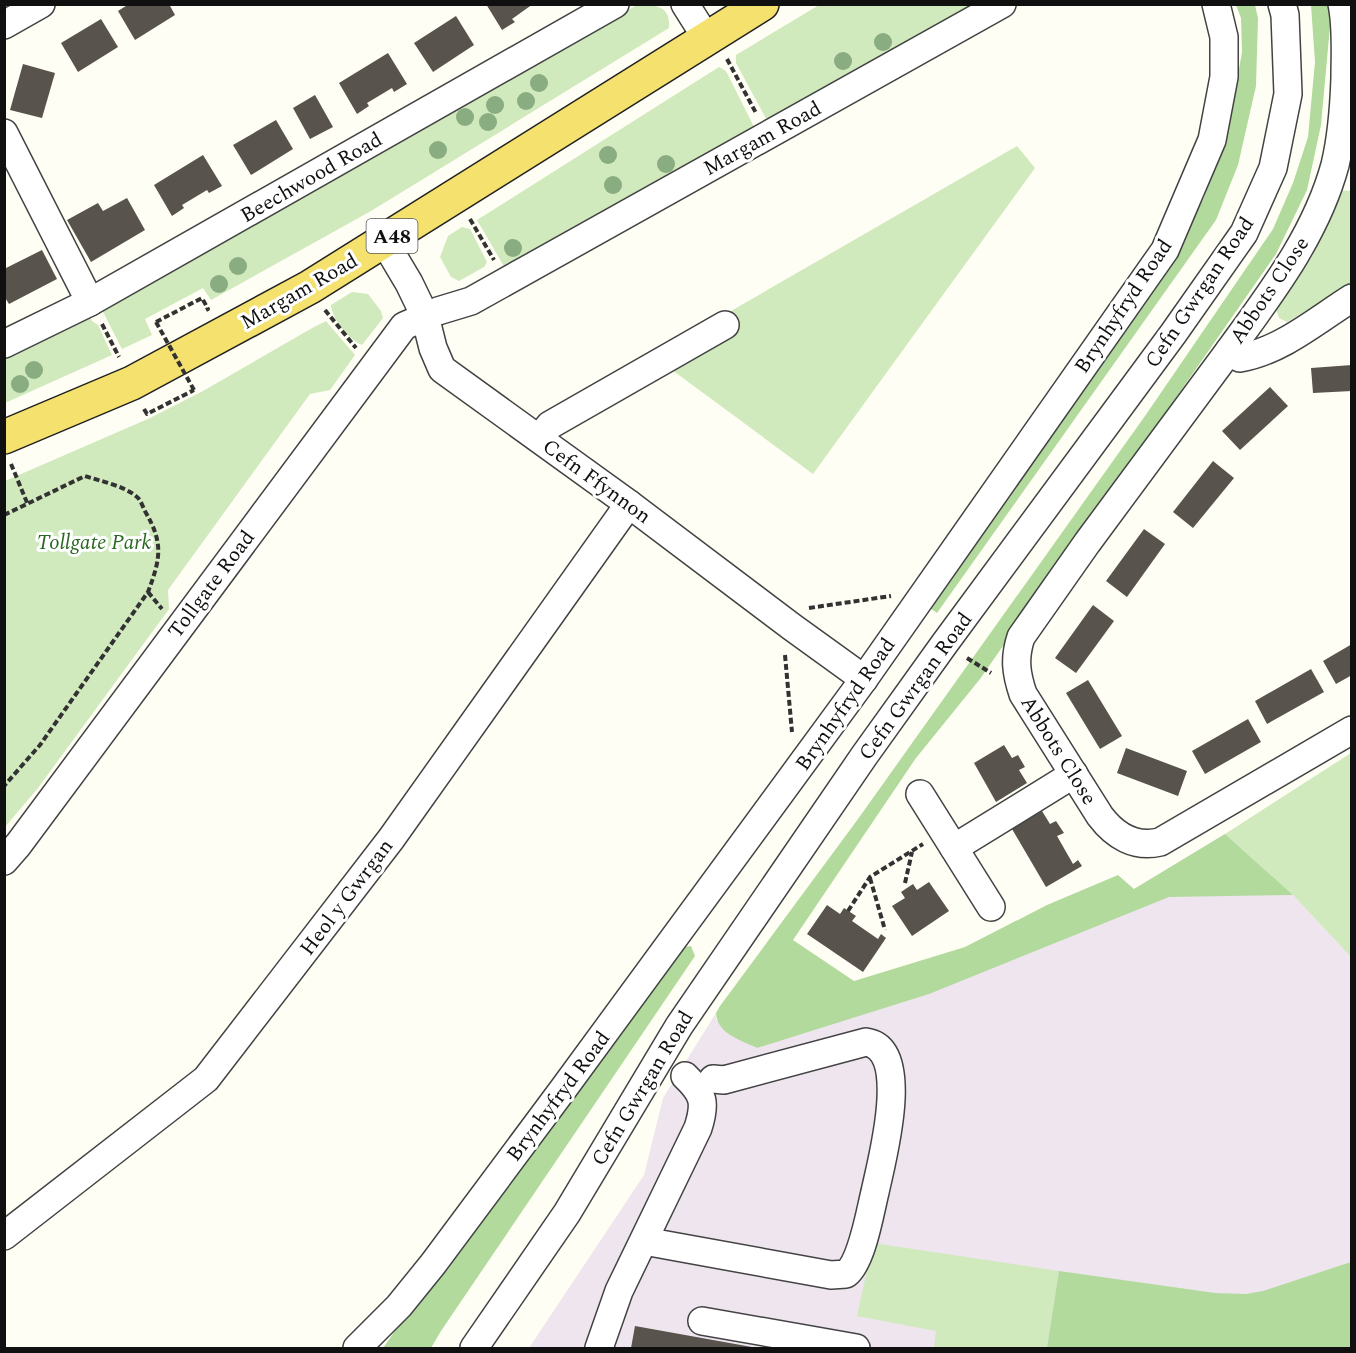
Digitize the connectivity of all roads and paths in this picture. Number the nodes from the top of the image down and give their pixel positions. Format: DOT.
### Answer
graph roads {
  1 [pos="41,4"];
  2 [pos="615,4"];
  3 [pos="685,4"];
  4 [pos="762,4"];
  5 [pos="1002,4"];
  6 [pos="1282,4"];
  7 [pos="1342,4"];
  8 [pos="1217,6"];
  9 [pos="4,25"];
  10 [pos="710,36"];
  11 [pos="4,133"];
  12 [pos="767,134"];
  13 [pos="1343,165"];
  14 [pos="456,195"];
  15 [pos="384,241"];
  16 [pos="506,281"];
  17 [pos="310,287"];
  18 [pos="1352,297"];
  19 [pos="90,302"];
  20 [pos="198,314"];
  21 [pos="425,316"];
  22 [pos="725,325"];
  23 [pos="169,331"];
  24 [pos="159,336"];
  25 [pos="4,344"];
  26 [pos="1229,351"];
  27 [pos="129,352"];
  28 [pos="376,363"];
  29 [pos="147,414"];
  30 [pos="539,438"];
  31 [pos="7,447"];
  32 [pos="629,504"];
  33 [pos="28,505"];
  34 [pos="4,515"];
  35 [pos="148,592"];
  36 [pos="161,608"];
  37 [pos="864,679"];
  38 [pos="1352,730"];
  39 [pos="1074,774"];
  40 [pos="4,786"];
  41 [pos="920,794"];
  42 [pos="949,840"];
  43 [pos="912,851"];
  44 [pos="4,861"];
  45 [pos="870,877"];
  46 [pos="905,884"];
  47 [pos="991,907"];
  48 [pos="848,911"];
  49 [pos="885,930"];
  50 [pos="685,1076"];
  51 [pos="713,1079"];
  52 [pos="4,1236"];
  53 [pos="644,1240"];
  54 [pos="702,1321"];
  55 [pos="357,1348"];
  56 [pos="474,1348"];
  57 [pos="599,1348"];
  58 [pos="856,1348"];
  1 -- 9 [label="street"];
  2 -- 19 [label="street, Beechwood Road"];
  3 -- 10 [label="street"];
  4 -- 10 [label="main road, Margam Road / A48"];
  5 -- 12 [label="street, Margam Road"];
  6 -- 56 [label="street, Cefn Gwrgan Road"];
  7 -- 13 [label="street, Abbots Close"];
  8 -- 37 [label="street, Brynhyfryd Road"];
  10 -- 12 [label="path"];
  10 -- 14 [label="main road, Margam Road / A48"];
  11 -- 19 [label="street"];
  12 -- 16 [label="street, Margam Road"];
  13 -- 26 [label="street, Abbots Close"];
  14 -- 15 [label="main road, Margam Road / A48"];
  14 -- 16 [label="path"];
  15 -- 17 [label="main road, Margam Road / A48"];
  15 -- 21 [label="street, Cefn Ffynnon"];
  16 -- 21 [label="street, Margam Road"];
  17 -- 28 [label="path"];
  17 -- 31 [label="main road, Margam Road / A48"];
  18 -- 26 [label="street, Abbots Close"];
  19 -- 25 [label="street, Beechwood Road"];
  19 -- 27 [label="path"];
  20 -- 29 [label="path, bridge"];
  21 -- 28 [label="street, Tollgate Road"];
  21 -- 30 [label="street, Cefn Ffynnon"];
  22 -- 30 [label="street"];
  23 -- 24 [label="path"];
  26 -- 39 [label="street, Abbots Close"];
  28 -- 44 [label="street, Tollgate Road"];
  30 -- 32 [label="street, Cefn Ffynnon"];
  31 -- 33 [label="path"];
  32 -- 37 [label="street, Cefn Ffynnon"];
  32 -- 52 [label="street, Heol y Gwrgan"];
  33 -- 34 [label="path"];
  33 -- 35 [label="path"];
  35 -- 36 [label="path"];
  35 -- 40 [label="path"];
  37 -- 55 [label="street, Brynhyfryd Road"];
  38 -- 39 [label="street, Abbots Close"];
  39 -- 42 [label="street"];
  41 -- 42 [label="street"];
  42 -- 43 [label="path"];
  42 -- 47 [label="street"];
  43 -- 45 [label="path"];
  43 -- 46 [label="path"];
  45 -- 48 [label="path"];
  45 -- 49 [label="path"];
  50 -- 53 [label="street"];
  51 -- 53 [label="street"];
  53 -- 57 [label="street"];
  54 -- 58 [label="street"];
}
